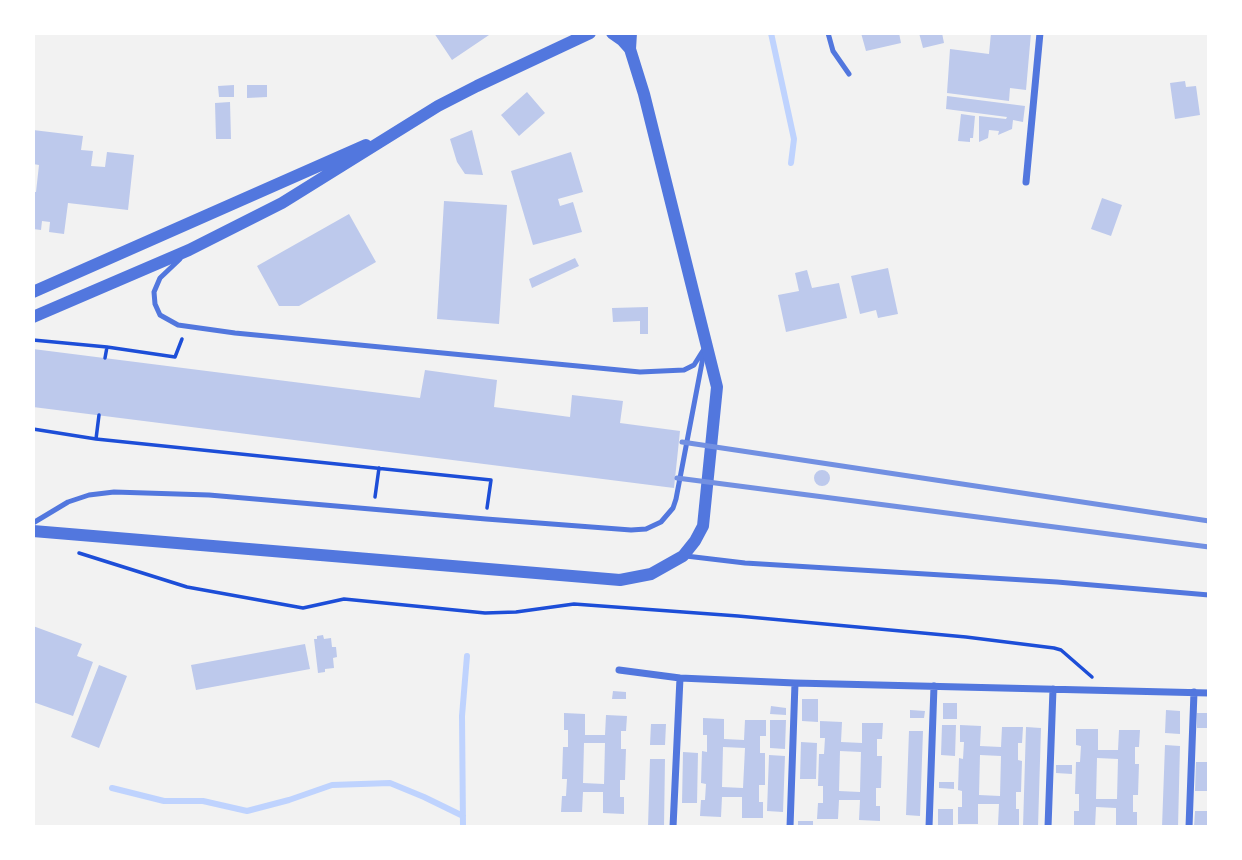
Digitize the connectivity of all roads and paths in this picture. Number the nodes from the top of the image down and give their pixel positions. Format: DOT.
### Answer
graph roads {
  1 [pos="590,33"];
  2 [pos="612,33"];
  3 [pos="631,33"];
  4 [pos="828,33"];
  5 [pos="1040,33"];
  6 [pos="630,49"];
  7 [pos="849,74"];
  8 [pos="398,131"];
  9 [pos="1027,183"];
  10 [pos="189,250"];
  11 [pos="33,292"];
  12 [pos="33,317"];
  13 [pos="187,326"];
  14 [pos="33,340"];
  15 [pos="706,346"];
  16 [pos="107,347"];
  17 [pos="105,358"];
  18 [pos="99,415"];
  19 [pos="33,429"];
  20 [pos="96,439"];
  21 [pos="379,468"];
  22 [pos="374,510"];
  23 [pos="486,519"];
  24 [pos="33,523"];
  25 [pos="33,531"];
  26 [pos="71,551"];
  27 [pos="683,556"];
  28 [pos="1209,595"];
  29 [pos="619,670"];
  30 [pos="680,678"];
  31 [pos="795,683"];
  32 [pos="934,686"];
  33 [pos="1053,689"];
  34 [pos="1108,690"];
  35 [pos="1194,692"];
  36 [pos="1209,693"];
  37 [pos="673,827"];
  38 [pos="790,827"];
  39 [pos="929,827"];
  40 [pos="1048,827"];
  41 [pos="1189,827"];
  1 -- 8 [label="street"];
  2 -- 6 [label="street"];
  3 -- 6 [label="street"];
  4 -- 7 [label="lane"];
  5 -- 9 [label="street"];
  6 -- 15 [label="street"];
  8 -- 10 [label="street"];
  8 -- 11 [label="street"];
  10 -- 12 [label="street"];
  10 -- 13 [label="lane"];
  13 -- 15 [label="lane"];
  13 -- 16 [label="path"];
  14 -- 16 [label="path"];
  15 -- 23 [label="lane"];
  15 -- 27 [label="street"];
  16 -- 17 [label="path"];
  18 -- 20 [label="path"];
  19 -- 20 [label="path"];
  20 -- 21 [label="path"];
  21 -- 22 [label="path"];
  21 -- 23 [label="path"];
  22 -- 23 [label="lane"];
  22 -- 24 [label="lane"];
  25 -- 27 [label="street"];
  26 -- 34 [label="path"];
  27 -- 28 [label="lane"];
  29 -- 30 [label="street"];
  30 -- 31 [label="street"];
  30 -- 37 [label="street"];
  31 -- 32 [label="street"];
  31 -- 38 [label="street"];
  32 -- 33 [label="street"];
  32 -- 39 [label="street"];
  33 -- 34 [label="street"];
  33 -- 40 [label="street"];
  34 -- 35 [label="street"];
  35 -- 36 [label="street"];
  35 -- 41 [label="street"];
}
